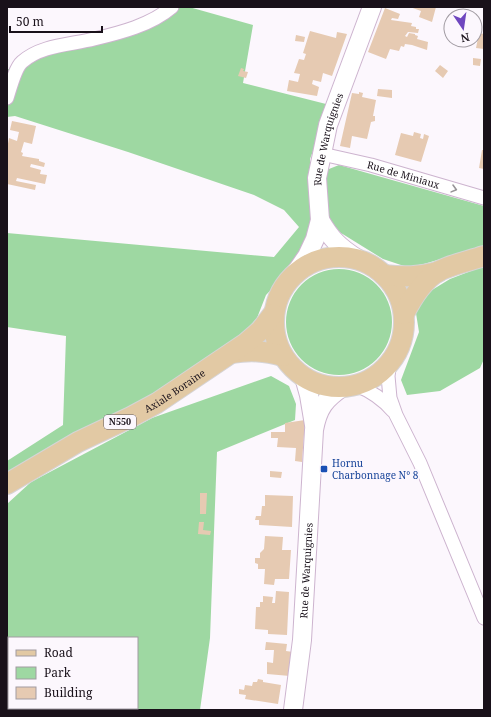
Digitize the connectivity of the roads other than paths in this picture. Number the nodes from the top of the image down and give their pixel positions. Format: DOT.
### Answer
graph roads {
  1 [pos="172,7"];
  2 [pos="372,7"];
  3 [pos="7,98"];
  4 [pos="322,154"];
  5 [pos="484,198"];
  6 [pos="320,220"];
  7 [pos="484,256"];
  8 [pos="358,259"];
  9 [pos="296,272"];
  10 [pos="438,272"];
  11 [pos="384,275"];
  12 [pos="273,314"];
  13 [pos="404,314"];
  14 [pos="230,354"];
  15 [pos="283,356"];
  16 [pos="390,362"];
  17 [pos="304,377"];
  18 [pos="350,386"];
  19 [pos="396,415"];
  20 [pos="314,430"];
  21 [pos="7,484"];
  22 [pos="484,618"];
  23 [pos="293,710"];
  1 -- 3 [label="street"];
  2 -- 4 [label="street, Rue de Warquignies"];
  4 -- 5 [label="street, Rue de Miniaux, one-way"];
  4 -- 6 [label="street, Rue de Warquignies"];
  6 -- 8 [label="street"];
  6 -- 9 [label="street, Rue de Warquignies"];
  7 -- 10 [label="main road"];
  8 -- 9 [label="main road"];
  8 -- 11 [label="main road"];
  9 -- 12 [label="main road"];
  10 -- 11 [label="main road"];
  10 -- 13 [label="main road"];
  11 -- 13 [label="main road"];
  12 -- 14 [label="main road"];
  12 -- 15 [label="main road"];
  13 -- 16 [label="main road"];
  14 -- 15 [label="main road, Axiale Boraine / N550"];
  14 -- 21 [label="main road, Axiale Boraine / N550"];
  15 -- 17 [label="main road"];
  16 -- 18 [label="main road"];
  16 -- 19 [label="street"];
  17 -- 18 [label="main road"];
  17 -- 20 [label="street"];
  18 -- 19 [label="street"];
  18 -- 20 [label="street"];
  19 -- 22 [label="street"];
  20 -- 23 [label="street, Rue de Warquignies"];
}
